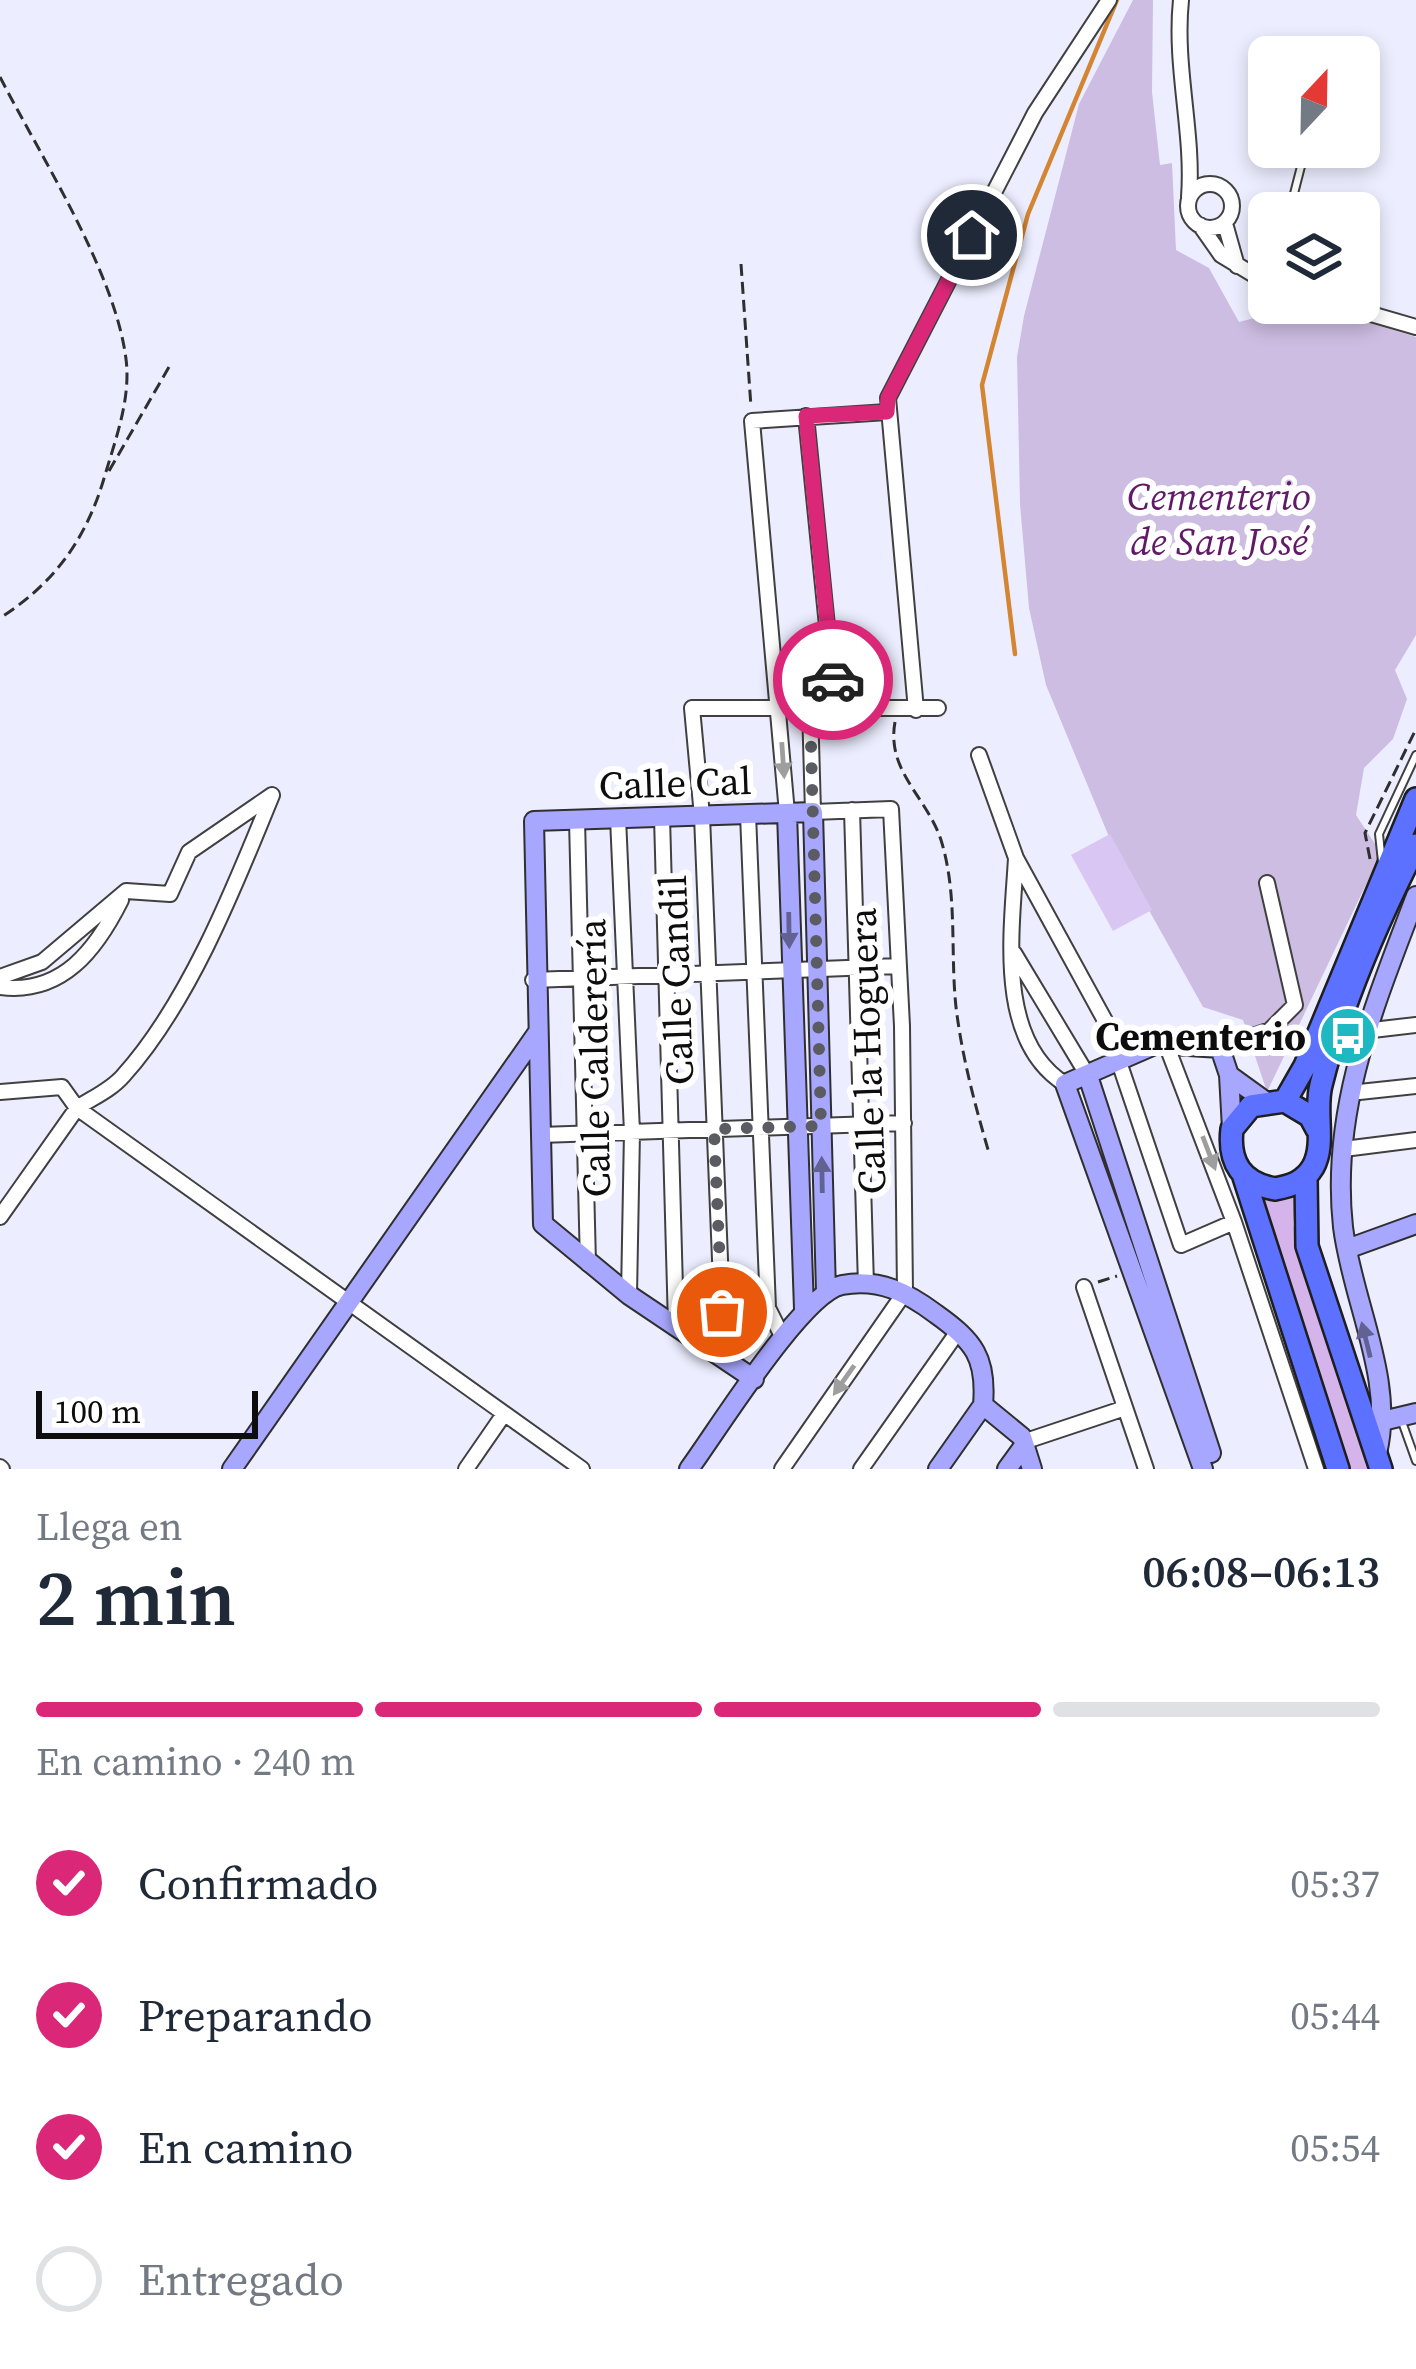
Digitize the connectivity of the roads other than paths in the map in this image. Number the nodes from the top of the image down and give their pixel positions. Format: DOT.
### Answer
graph roads {
  1 [pos="1109,0"];
  2 [pos="1181,0"];
  3 [pos="1190,157"];
  4 [pos="1212,182"];
  5 [pos="1189,197"];
  6 [pos="1200,225"];
  7 [pos="1226,226"];
  8 [pos="1237,266"];
  9 [pos="1248,272"];
  10 [pos="1380,317"];
  11 [pos="1416,327"];
  12 [pos="887,412"];
  13 [pos="806,416"];
  14 [pos="810,706"];
  15 [pos="835,706"];
  16 [pos="780,707"];
  17 [pos="938,708"];
  18 [pos="916,710"];
  19 [pos="979,755"];
  20 [pos="1416,755"];
  21 [pos="1416,799"];
  22 [pos="891,809"];
  23 [pos="851,810"];
  24 [pos="787,812"];
  25 [pos="813,812"];
  26 [pos="748,814"];
  27 [pos="702,815"];
  28 [pos="662,817"];
  29 [pos="618,818"];
  30 [pos="577,820"];
  31 [pos="1416,845"];
  32 [pos="1016,858"];
  33 [pos="1383,868"];
  34 [pos="1267,883"];
  35 [pos="126,891"];
  36 [pos="1416,896"];
  37 [pos="1011,949"];
  38 [pos="899,967"];
  39 [pos="858,968"];
  40 [pos="790,970"];
  41 [pos="819,970"];
  42 [pos="753,972"];
  43 [pos="709,974"];
  44 [pos="667,975"];
  45 [pos="0,977"];
  46 [pos="627,977"];
  47 [pos="584,978"];
  48 [pos="533,980"];
  49 [pos="0,987"];
  50 [pos="1416,1024"];
  51 [pos="1364,1031"];
  52 [pos="538,1032"];
  53 [pos="1166,1044"];
  54 [pos="1220,1048"];
  55 [pos="1123,1061"];
  56 [pos="1228,1075"];
  57 [pos="1088,1076"];
  58 [pos="504,1083"];
  59 [pos="1065,1084"];
  60 [pos="540,1086"];
  61 [pos="1416,1086"];
  62 [pos="0,1092"];
  63 [pos="1350,1093"];
  64 [pos="1275,1101"];
  65 [pos="76,1108"];
  66 [pos="904,1123"];
  67 [pos="861,1124"];
  68 [pos="796,1126"];
  69 [pos="821,1126"];
  70 [pos="759,1128"];
  71 [pos="714,1129"];
  72 [pos="1232,1129"];
  73 [pos="1317,1129"];
  74 [pos="673,1131"];
  75 [pos="632,1132"];
  76 [pos="586,1133"];
  77 [pos="540,1135"];
  78 [pos="1416,1140"];
  79 [pos="1344,1149"];
  80 [pos="1244,1177"];
  81 [pos="1306,1177"];
  82 [pos="0,1217"];
  83 [pos="1234,1222"];
  84 [pos="1416,1224"];
  85 [pos="1347,1249"];
  86 [pos="588,1264"];
  87 [pos="866,1285"];
  88 [pos="1084,1287"];
  89 [pos="826,1292"];
  90 [pos="905,1292"];
  91 [pos="629,1295"];
  92 [pos="347,1304"];
  93 [pos="804,1309"];
  94 [pos="676,1325"];
  95 [pos="958,1330"];
  96 [pos="786,1335"];
  97 [pos="724,1358"];
  98 [pos="754,1379"];
  99 [pos="982,1405"];
  100 [pos="1125,1408"];
  101 [pos="504,1414"];
  102 [pos="1392,1419"];
  103 [pos="1023,1444"];
  104 [pos="1379,1461"];
  105 [pos="1416,1461"];
  106 [pos="232,1469"];
  107 [pos="466,1469"];
  108 [pos="582,1469"];
  109 [pos="689,1469"];
  110 [pos="782,1469"];
  111 [pos="861,1469"];
  112 [pos="938,1469"];
  113 [pos="1007,1469"];
  114 [pos="1032,1469"];
  115 [pos="1146,1469"];
  116 [pos="1203,1469"];
  117 [pos="1216,1469"];
  118 [pos="1316,1469"];
  119 [pos="1338,1469"];
  1 -- 12 [label="street"];
  2 -- 3 [label="street"];
  3 -- 4 [label="street"];
  3 -- 5 [label="street"];
  4 -- 5 [label="street"];
  4 -- 7 [label="street"];
  5 -- 6 [label="street"];
  6 -- 7 [label="street"];
  6 -- 8 [label="street"];
  7 -- 8 [label="street"];
  8 -- 9 [label="street"];
  10 -- 11 [label="street"];
  12 -- 13 [label="street"];
  12 -- 18 [label="street"];
  13 -- 15 [label="street"];
  13 -- 16 [label="street"];
  14 -- 15 [label="street"];
  14 -- 16 [label="street"];
  14 -- 25 [label="street"];
  15 -- 18 [label="street"];
  16 -- 24 [label="street, one-way"];
  16 -- 27 [label="street, Calle Candil"];
  17 -- 18 [label="street"];
  19 -- 32 [label="street"];
  20 -- 33 [label="lane"];
  21 -- 33 [label="main road"];
  22 -- 23 [label="street, Calle Cal"];
  22 -- 38 [label="street, Calle la Hoguera"];
  23 -- 25 [label="street, Calle Cal"];
  23 -- 39 [label="street"];
  24 -- 25 [label="street, Calle Cal"];
  24 -- 26 [label="street, Calle Cal"];
  24 -- 40 [label="street, one-way"];
  25 -- 41 [label="street"];
  26 -- 27 [label="street, Calle Cal"];
  26 -- 42 [label="street"];
  27 -- 28 [label="street, Calle Cal"];
  27 -- 43 [label="street, Calle Candil"];
  28 -- 29 [label="street, Calle Cal"];
  28 -- 44 [label="street"];
  29 -- 30 [label="street, Calle Cal"];
  29 -- 46 [label="street, Calle Calderería"];
  30 -- 47 [label="street"];
  30 -- 48 [label="street, Calle Cal"];
  31 -- 73 [label="main road"];
  32 -- 37 [label="street"];
  32 -- 55 [label="street"];
  33 -- 64 [label="main road"];
  34 -- 54 [label="street"];
  35 -- 45 [label="street"];
  35 -- 49 [label="street"];
  35 -- 65 [label="street"];
  36 -- 51 [label="street"];
  37 -- 57 [label="street"];
  37 -- 59 [label="street"];
  38 -- 39 [label="street"];
  38 -- 66 [label="street, Calle la Hoguera"];
  39 -- 41 [label="street"];
  39 -- 67 [label="street"];
  40 -- 41 [label="street"];
  40 -- 42 [label="street"];
  40 -- 68 [label="street"];
  41 -- 69 [label="street"];
  42 -- 43 [label="street"];
  42 -- 70 [label="street"];
  43 -- 44 [label="street"];
  43 -- 71 [label="street, Calle Candil"];
  44 -- 46 [label="street"];
  44 -- 74 [label="street"];
  46 -- 47 [label="street"];
  46 -- 75 [label="street, Calle Calderería"];
  47 -- 48 [label="street"];
  47 -- 76 [label="street"];
  48 -- 52 [label="street"];
  50 -- 51 [label="street"];
  51 -- 63 [label="street"];
  52 -- 58 [label="street"];
  52 -- 60 [label="street"];
  53 -- 54 [label="street"];
  53 -- 55 [label="street"];
  53 -- 83 [label="street, one-way"];
  54 -- 56 [label="street"];
  55 -- 57 [label="street"];
  55 -- 83 [label="street"];
  56 -- 64 [label="street"];
  56 -- 72 [label="street"];
  57 -- 59 [label="street"];
  57 -- 117 [label="street"];
  58 -- 60 [label="street"];
  58 -- 92 [label="street"];
  59 -- 116 [label="street"];
  60 -- 77 [label="street"];
  61 -- 63 [label="street"];
  62 -- 65 [label="street"];
  63 -- 79 [label="street"];
  64 -- 72 [label="main road"];
  64 -- 73 [label="main road"];
  65 -- 82 [label="street"];
  65 -- 92 [label="street"];
  66 -- 67 [label="street"];
  66 -- 90 [label="street, Calle la Hoguera"];
  67 -- 69 [label="street"];
  67 -- 87 [label="street"];
  68 -- 69 [label="street"];
  68 -- 70 [label="street"];
  68 -- 93 [label="street"];
  89 -- 69 [label="street, one-way"];
  70 -- 71 [label="street"];
  70 -- 96 [label="street"];
  71 -- 74 [label="street"];
  71 -- 97 [label="street, Calle Candil"];
  72 -- 80 [label="main road"];
  73 -- 81 [label="main road"];
  74 -- 75 [label="street"];
  74 -- 94 [label="street"];
  75 -- 76 [label="street"];
  75 -- 91 [label="street, Calle Calderería"];
  76 -- 77 [label="street"];
  76 -- 86 [label="street"];
  77 -- 86 [label="street"];
  78 -- 79 [label="street"];
  79 -- 85 [label="street"];
  80 -- 81 [label="main road"];
  80 -- 119 [label="main road"];
  81 -- 102 [label="main road"];
  83 -- 118 [label="street"];
  84 -- 85 [label="street"];
  102 -- 85 [label="street, one-way"];
  86 -- 91 [label="street"];
  87 -- 89 [label="street"];
  87 -- 90 [label="street"];
  88 -- 100 [label="street"];
  89 -- 93 [label="street"];
  90 -- 95 [label="street"];
  90 -- 110 [label="street, one-way"];
  91 -- 94 [label="street"];
  92 -- 101 [label="street"];
  92 -- 106 [label="street"];
  93 -- 96 [label="street"];
  94 -- 97 [label="street"];
  95 -- 99 [label="street"];
  95 -- 111 [label="street"];
  96 -- 98 [label="street"];
  97 -- 98 [label="street"];
  98 -- 109 [label="street"];
  99 -- 103 [label="street"];
  99 -- 112 [label="street"];
  100 -- 103 [label="street"];
  100 -- 115 [label="street"];
  101 -- 107 [label="street"];
  101 -- 108 [label="street"];
  102 -- 104 [label="main road"];
  102 -- 105 [label="lane"];
  103 -- 113 [label="street"];
  103 -- 114 [label="street"];
}
